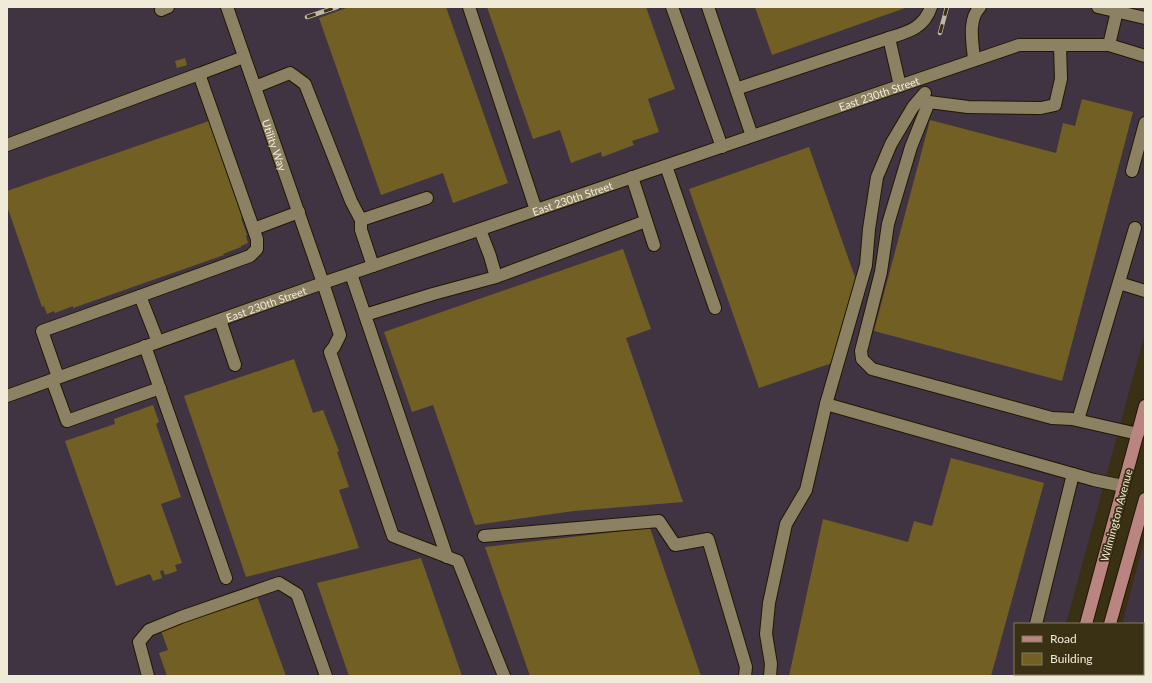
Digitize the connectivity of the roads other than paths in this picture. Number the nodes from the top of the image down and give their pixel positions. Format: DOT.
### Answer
graph roads {
  1 [pos="227,7"];
  2 [pos="469,7"];
  3 [pos="672,7"];
  4 [pos="708,7"];
  5 [pos="931,7"];
  6 [pos="980,7"];
  7 [pos="1098,7"];
  8 [pos="1117,11"];
  9 [pos="1145,18"];
  10 [pos="889,38"];
  11 [pos="1060,45"];
  12 [pos="1109,45"];
  13 [pos="1145,56"];
  14 [pos="244,57"];
  15 [pos="974,60"];
  16 [pos="200,74"];
  17 [pos="927,76"];
  18 [pos="900,86"];
  19 [pos="255,87"];
  20 [pos="736,89"];
  21 [pos="927,98"];
  22 [pos="1145,123"];
  23 [pos="752,136"];
  24 [pos="7,145"];
  25 [pos="722,147"];
  26 [pos="666,166"];
  27 [pos="1132,171"];
  28 [pos="632,178"];
  29 [pos="427,198"];
  30 [pos="536,210"];
  31 [pos="298,212"];
  32 [pos="361,220"];
  33 [pos="646,221"];
  34 [pos="1135,228"];
  35 [pos="254,229"];
  36 [pos="480,230"];
  37 [pos="654,245"];
  38 [pos="373,266"];
  39 [pos="351,274"];
  40 [pos="496,277"];
  41 [pos="323,283"];
  42 [pos="1118,283"];
  43 [pos="1145,291"];
  44 [pos="140,296"];
  45 [pos="714,308"];
  46 [pos="365,315"];
  47 [pos="220,320"];
  48 [pos="158,342"];
  49 [pos="145,346"];
  50 [pos="235,365"];
  51 [pos="55,379"];
  52 [pos="160,388"];
  53 [pos="7,396"];
  54 [pos="826,404"];
  55 [pos="1145,406"];
  56 [pos="1078,420"];
  57 [pos="1138,434"];
  58 [pos="1073,474"];
  59 [pos="1123,486"];
  60 [pos="1145,499"];
  61 [pos="484,536"];
  62 [pos="447,557"];
  63 [pos="226,578"];
  64 [pos="1036,623"];
  65 [pos="1086,623"];
  66 [pos="1110,623"];
  67 [pos="148,676"];
  68 [pos="326,676"];
  69 [pos="504,676"];
  70 [pos="744,676"];
  71 [pos="770,676"];
  1 -- 14 [label="street, Utility Way"];
  2 -- 30 [label="street"];
  3 -- 25 [label="street"];
  4 -- 20 [label="street"];
  5 -- 10 [label="street"];
  6 -- 15 [label="street"];
  7 -- 8 [label="street"];
  8 -- 9 [label="street"];
  8 -- 12 [label="street"];
  10 -- 18 [label="street"];
  10 -- 20 [label="street"];
  11 -- 12 [label="street, East 230th Street"];
  11 -- 15 [label="street, East 230th Street"];
  11 -- 21 [label="street"];
  12 -- 13 [label="street, East 230th Street"];
  14 -- 16 [label="street"];
  14 -- 19 [label="street, Utility Way"];
  15 -- 17 [label="street, East 230th Street"];
  16 -- 24 [label="street"];
  16 -- 35 [label="street"];
  17 -- 18 [label="street, East 230th Street"];
  17 -- 21 [label="street"];
  18 -- 23 [label="street, East 230th Street"];
  19 -- 31 [label="street, Utility Way"];
  19 -- 32 [label="street"];
  20 -- 23 [label="street"];
  21 -- 54 [label="street"];
  21 -- 56 [label="street"];
  22 -- 27 [label="street"];
  23 -- 25 [label="street, East 230th Street"];
  25 -- 26 [label="street, East 230th Street"];
  26 -- 28 [label="street, East 230th Street"];
  26 -- 45 [label="street"];
  28 -- 30 [label="street, East 230th Street"];
  28 -- 33 [label="street"];
  29 -- 32 [label="street"];
  30 -- 36 [label="street, East 230th Street"];
  31 -- 35 [label="street"];
  31 -- 41 [label="street, Utility Way"];
  32 -- 38 [label="street"];
  33 -- 37 [label="street"];
  33 -- 40 [label="street"];
  34 -- 42 [label="street"];
  35 -- 44 [label="street"];
  36 -- 38 [label="street, East 230th Street"];
  36 -- 40 [label="street"];
  38 -- 39 [label="street, East 230th Street"];
  39 -- 41 [label="street, East 230th Street"];
  39 -- 46 [label="street"];
  40 -- 46 [label="street"];
  41 -- 47 [label="street, East 230th Street"];
  41 -- 62 [label="street, Utility Way"];
  42 -- 43 [label="street"];
  42 -- 56 [label="street"];
  44 -- 48 [label="street"];
  44 -- 51 [label="street"];
  46 -- 62 [label="street"];
  47 -- 48 [label="street, East 230th Street"];
  47 -- 50 [label="street"];
  48 -- 49 [label="street, East 230th Street"];
  49 -- 51 [label="street, East 230th Street"];
  49 -- 52 [label="street"];
  51 -- 52 [label="street"];
  51 -- 53 [label="street, East 230th Street"];
  52 -- 63 [label="street"];
  54 -- 58 [label="street"];
  54 -- 71 [label="street"];
  55 -- 57 [label="main road, Wilmington Avenue"];
  56 -- 57 [label="street"];
  57 -- 59 [label="main road, Wilmington Avenue"];
  58 -- 59 [label="street"];
  58 -- 64 [label="street"];
  59 -- 65 [label="main road, Wilmington Avenue"];
  60 -- 66 [label="main road"];
  61 -- 70 [label="street"];
  62 -- 69 [label="street"];
  67 -- 68 [label="street"];
}
